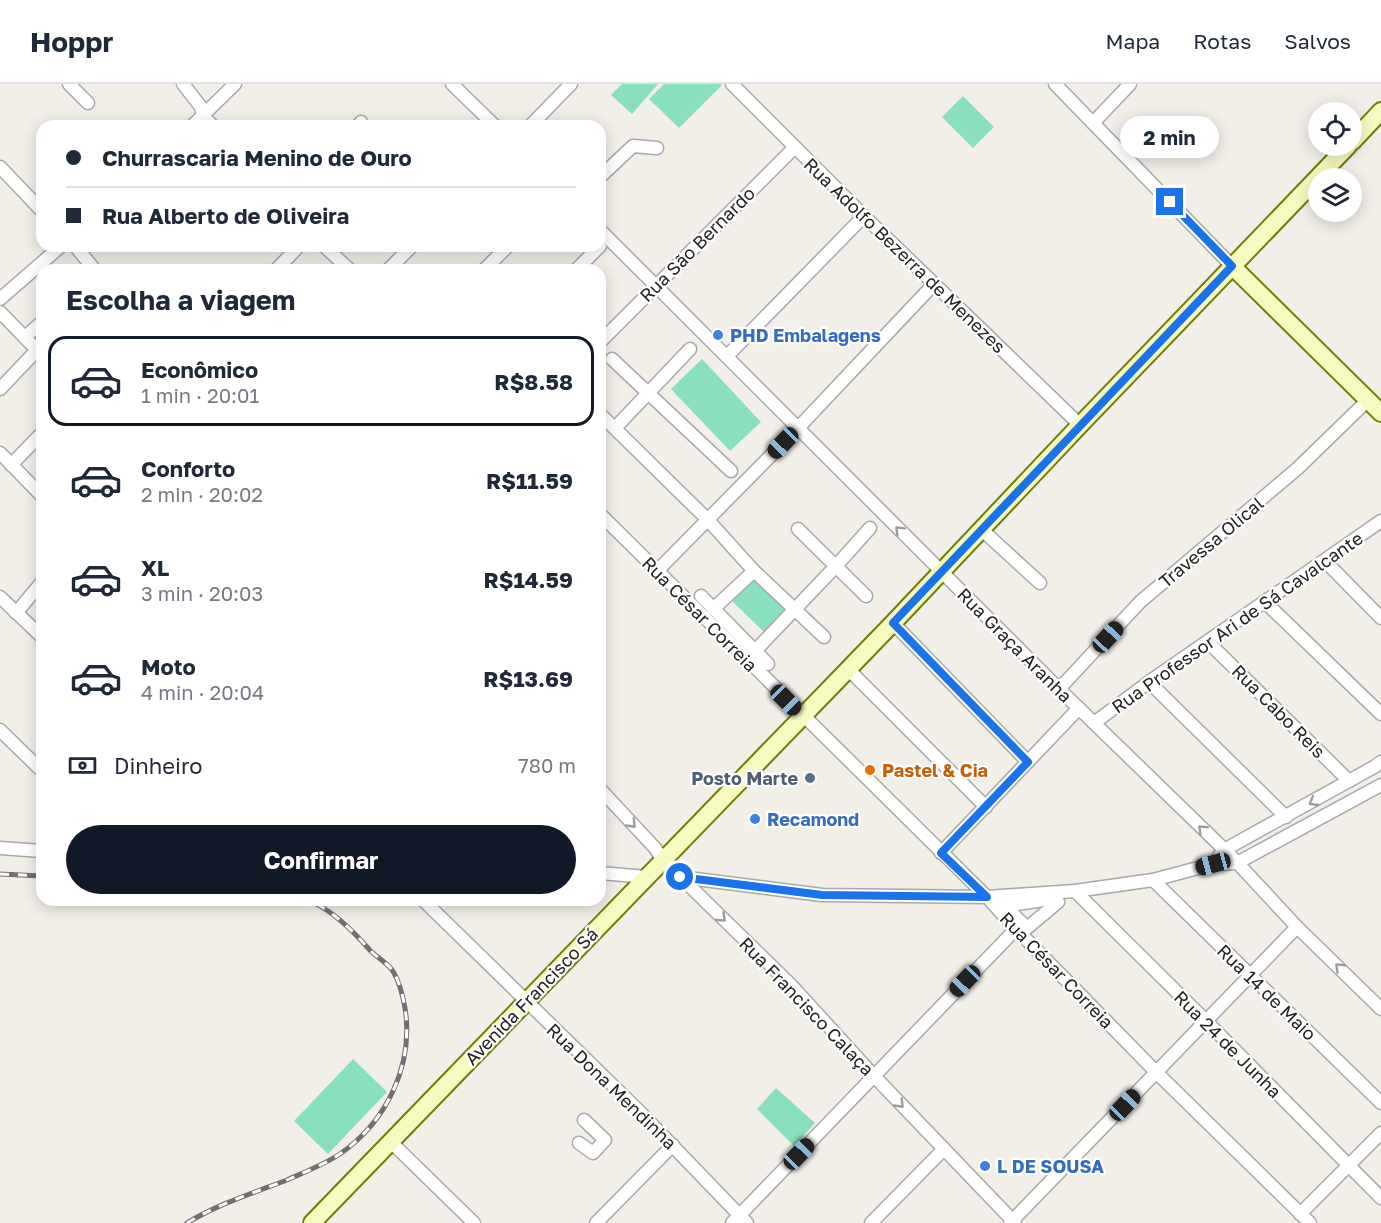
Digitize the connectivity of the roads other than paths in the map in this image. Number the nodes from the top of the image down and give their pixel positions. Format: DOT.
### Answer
graph roads {
  1 [pos="69,84"];
  2 [pos="183,84"];
  3 [pos="235,84"];
  4 [pos="452,84"];
  5 [pos="571,84"];
  6 [pos="732,84"];
  7 [pos="1055,84"];
  8 [pos="1130,84"];
  9 [pos="88,103"];
  10 [pos="1380,114"];
  11 [pos="203,116"];
  12 [pos="199,120"];
  13 [pos="207,120"];
  14 [pos="489,120"];
  15 [pos="536,120"];
  16 [pos="1093,123"];
  17 [pos="1362,132"];
  18 [pos="795,147"];
  19 [pos="657,148"];
  20 [pos="1338,156"];
  21 [pos="0,167"];
  22 [pos="606,171"];
  23 [pos="36,205"];
  24 [pos="864,216"];
  25 [pos="606,243"];
  26 [pos="54,252"];
  27 [pos="80,252"];
  28 [pos="293,252"];
  29 [pos="330,252"];
  30 [pos="406,252"];
  31 [pos="502,252"];
  32 [pos="592,252"];
  33 [pos="40,264"];
  34 [pos="90,264"];
  35 [pos="282,264"];
  36 [pos="344,264"];
  37 [pos="394,264"];
  38 [pos="490,264"];
  39 [pos="581,264"];
  40 [pos="1232,266"];
  41 [pos="36,267"];
  42 [pos="934,284"];
  43 [pos="655,286"];
  44 [pos="0,298"];
  45 [pos="0,312"];
  46 [pos="36,327"];
  47 [pos="606,336"];
  48 [pos="25,337"];
  49 [pos="36,348"];
  50 [pos="690,349"];
  51 [pos="36,353"];
  52 [pos="727,356"];
  53 [pos="612,359"];
  54 [pos="0,389"];
  55 [pos="648,393"];
  56 [pos="1368,400"];
  57 [pos="1381,413"];
  58 [pos="606,420"];
  59 [pos="1080,425"];
  60 [pos="798,428"];
  61 [pos="615,429"];
  62 [pos="36,439"];
  63 [pos="0,453"];
  64 [pos="11,465"];
  65 [pos="731,471"];
  66 [pos="36,490"];
  67 [pos="606,520"];
  68 [pos="708,520"];
  69 [pos="1381,521"];
  70 [pos="870,528"];
  71 [pos="798,529"];
  72 [pos="981,529"];
  73 [pos="1325,561"];
  74 [pos="836,566"];
  75 [pos="754,571"];
  76 [pos="941,571"];
  77 [pos="657,572"];
  78 [pos="1040,583"];
  79 [pos="36,592"];
  80 [pos="701,596"];
  81 [pos="866,596"];
  82 [pos="0,597"];
  83 [pos="1265,602"];
  84 [pos="713,609"];
  85 [pos="794,609"];
  86 [pos="16,613"];
  87 [pos="1381,618"];
  88 [pos="893,623"];
  89 [pos="36,631"];
  90 [pos="824,637"];
  91 [pos="1208,642"];
  92 [pos="755,651"];
  93 [pos="768,664"];
  94 [pos="848,669"];
  95 [pos="1149,682"];
  96 [pos="1059,689"];
  97 [pos="1079,708"];
  98 [pos="1381,714"];
  99 [pos="802,716"];
  100 [pos="1094,723"];
  101 [pos="0,730"];
  102 [pos="1028,762"];
  103 [pos="1381,762"];
  104 [pos="36,765"];
  105 [pos="1349,781"];
  106 [pos="1381,785"];
  107 [pos="606,796"];
  108 [pos="986,807"];
  109 [pos="1286,817"];
  110 [pos="0,848"];
  111 [pos="36,850"];
  112 [pos="1224,850"];
  113 [pos="941,853"];
  114 [pos="663,860"];
  115 [pos="1237,863"];
  116 [pos="1213,864"];
  117 [pos="606,873"];
  118 [pos="647,876"];
  119 [pos="680,877"];
  120 [pos="1153,880"];
  121 [pos="1074,891"];
  122 [pos="987,897"];
  123 [pos="429,906"];
  124 [pos="1297,927"];
  125 [pos="1016,929"];
  126 [pos="1250,975"];
  127 [pos="526,1002"];
  128 [pos="1381,1009"];
  129 [pos="1206,1021"];
  130 [pos="1157,1072"];
  131 [pos="874,1076"];
  132 [pos="1381,1103"];
  133 [pos="584,1120"];
  134 [pos="1381,1133"];
  135 [pos="391,1142"];
  136 [pos="579,1143"];
  137 [pos="673,1145"];
  138 [pos="944,1149"];
  139 [pos="1348,1166"];
  140 [pos="1381,1198"];
  141 [pos="1300,1214"];
  142 [pos="739,1220"];
  143 [pos="1013,1222"];
  144 [pos="312,1223"];
  145 [pos="474,1223"];
  146 [pos="596,1223"];
  147 [pos="871,1223"];
  148 [pos="1310,1223"];
  1 -- 9 [label="street"];
  2 -- 11 [label="street"];
  3 -- 11 [label="street"];
  4 -- 14 [label="street"];
  5 -- 15 [label="street"];
  6 -- 18 [label="street, Rua Adolfo Bezerra de Menezes"];
  7 -- 16 [label="street"];
  8 -- 16 [label="street"];
  10 -- 17 [label="main road"];
  11 -- 12 [label="street"];
  11 -- 13 [label="street"];
  16 -- 40 [label="street"];
  18 -- 24 [label="street, Rua Adolfo Bezerra de Menezes"];
  18 -- 43 [label="street, Rua São Bernardo"];
  19 -- 22 [label="street"];
  20 -- 40 [label="main road, Avenida Francisco Sá"];
  21 -- 23 [label="street"];
  24 -- 42 [label="street, Rua Adolfo Bezerra de Menezes"];
  24 -- 52 [label="street"];
  25 -- 43 [label="street, Rua Graça Aranha"];
  26 -- 33 [label="street"];
  27 -- 34 [label="street"];
  28 -- 35 [label="street"];
  29 -- 36 [label="street"];
  30 -- 37 [label="street"];
  31 -- 38 [label="street"];
  32 -- 39 [label="street"];
  40 -- 56 [label="main road"];
  40 -- 59 [label="main road, Avenida Francisco Sá"];
  41 -- 44 [label="street"];
  42 -- 59 [label="street, Rua Adolfo Bezerra de Menezes"];
  42 -- 60 [label="street"];
  43 -- 47 [label="street, Rua São Bernardo"];
  43 -- 52 [label="street, Rua Graça Aranha"];
  45 -- 48 [label="street"];
  46 -- 48 [label="street"];
  48 -- 49 [label="street"];
  50 -- 55 [label="street"];
  51 -- 54 [label="street"];
  52 -- 60 [label="street, Rua Graça Aranha"];
  53 -- 55 [label="street"];
  55 -- 61 [label="street"];
  55 -- 65 [label="street"];
  56 -- 57 [label="main road"];
  56 -- 96 [label="street, Travessa Olical"];
  58 -- 61 [label="street"];
  59 -- 72 [label="main road, Avenida Francisco Sá"];
  60 -- 68 [label="street"];
  76 -- 60 [label="street, Rua Graça Aranha, one-way"];
  61 -- 68 [label="street"];
  62 -- 64 [label="street"];
  63 -- 64 [label="street"];
  64 -- 66 [label="street"];
  67 -- 77 [label="street, Rua César Correia"];
  68 -- 75 [label="street"];
  68 -- 77 [label="street"];
  69 -- 73 [label="street, Rua Professor Ari de Sá Cavalcante"];
  70 -- 74 [label="street"];
  71 -- 74 [label="street"];
  72 -- 76 [label="main road, Avenida Francisco Sá"];
  72 -- 78 [label="street"];
  73 -- 83 [label="street, Rua Professor Ari de Sá Cavalcante"];
  73 -- 87 [label="street"];
  74 -- 81 [label="street"];
  74 -- 85 [label="street"];
  75 -- 84 [label="street"];
  75 -- 85 [label="street"];
  76 -- 88 [label="main road, Avenida Francisco Sá"];
  76 -- 96 [label="street, Rua Graça Aranha"];
  77 -- 99 [label="street, Rua César Correia"];
  79 -- 86 [label="street"];
  80 -- 84 [label="street"];
  82 -- 86 [label="street"];
  83 -- 91 [label="street, Rua Professor Ari de Sá Cavalcante"];
  83 -- 98 [label="street"];
  84 -- 92 [label="street"];
  85 -- 90 [label="street"];
  85 -- 92 [label="street"];
  86 -- 89 [label="street"];
  88 -- 94 [label="main road, Avenida Francisco Sá"];
  88 -- 102 [label="street"];
  91 -- 95 [label="street, Rua Professor Ari de Sá Cavalcante"];
  91 -- 105 [label="street, Rua Cabo Reis"];
  92 -- 93 [label="street"];
  94 -- 99 [label="main road, Avenida Francisco Sá"];
  94 -- 108 [label="street"];
  95 -- 100 [label="street, Rua Professor Ari de Sá Cavalcante"];
  95 -- 109 [label="street"];
  96 -- 97 [label="street, Rua Graça Aranha"];
  97 -- 100 [label="street, Rua Graça Aranha"];
  97 -- 102 [label="street"];
  99 -- 113 [label="street, Rua César Correia"];
  99 -- 114 [label="main road, Avenida Francisco Sá"];
  112 -- 100 [label="street, Rua Graça Aranha, one-way"];
  101 -- 104 [label="street"];
  102 -- 108 [label="street"];
  103 -- 105 [label="street"];
  105 -- 109 [label="street, one-way"];
  106 -- 115 [label="street"];
  107 -- 114 [label="street, Rua Francisco Calaça, one-way"];
  108 -- 113 [label="street"];
  109 -- 112 [label="street"];
  110 -- 111 [label="street"];
  112 -- 115 [label="street, Rua Graça Aranha"];
  112 -- 116 [label="street"];
  113 -- 122 [label="street, Rua César Correia"];
  114 -- 118 [label="main road, Avenida Francisco Sá"];
  114 -- 119 [label="street, Rua Francisco Calaça"];
  115 -- 116 [label="street"];
  115 -- 124 [label="street, Rua Graça Aranha"];
  116 -- 120 [label="street"];
  117 -- 118 [label="street"];
  118 -- 127 [label="main road, Avenida Francisco Sá"];
  119 -- 122 [label="street"];
  119 -- 131 [label="street, Rua Francisco Calaça, one-way"];
  120 -- 121 [label="street"];
  120 -- 126 [label="street, Rua 14 de Maio"];
  121 -- 122 [label="street"];
  121 -- 129 [label="street, Rua 24 de Junha"];
  122 -- 125 [label="street, Rua César Correia"];
  123 -- 127 [label="street, Rua Dona Mendinha"];
  124 -- 126 [label="street"];
  128 -- 124 [label="street, Rua Graça Aranha, one-way"];
  125 -- 130 [label="street, Rua César Correia"];
  125 -- 131 [label="street"];
  126 -- 129 [label="street"];
  126 -- 132 [label="street, Rua 14 de Maio"];
  127 -- 135 [label="main road, Avenida Francisco Sá"];
  127 -- 137 [label="street, Rua Dona Mendinha"];
  129 -- 130 [label="street"];
  129 -- 139 [label="street, Rua 24 de Junha"];
  130 -- 141 [label="street, Rua César Correia"];
  130 -- 143 [label="street"];
  131 -- 138 [label="street, Rua Francisco Calaça, one-way"];
  131 -- 142 [label="street"];
  133 -- 136 [label="street"];
  134 -- 139 [label="street"];
  135 -- 144 [label="main road, Avenida Francisco Sá"];
  135 -- 145 [label="street"];
  137 -- 142 [label="street, Rua Dona Mendinha"];
  137 -- 146 [label="street"];
  138 -- 143 [label="street, Rua Francisco Calaça"];
  138 -- 147 [label="street"];
  139 -- 140 [label="street, Rua 24 de Junha"];
  139 -- 141 [label="street"];
  141 -- 148 [label="street, Rua César Correia"];
}
